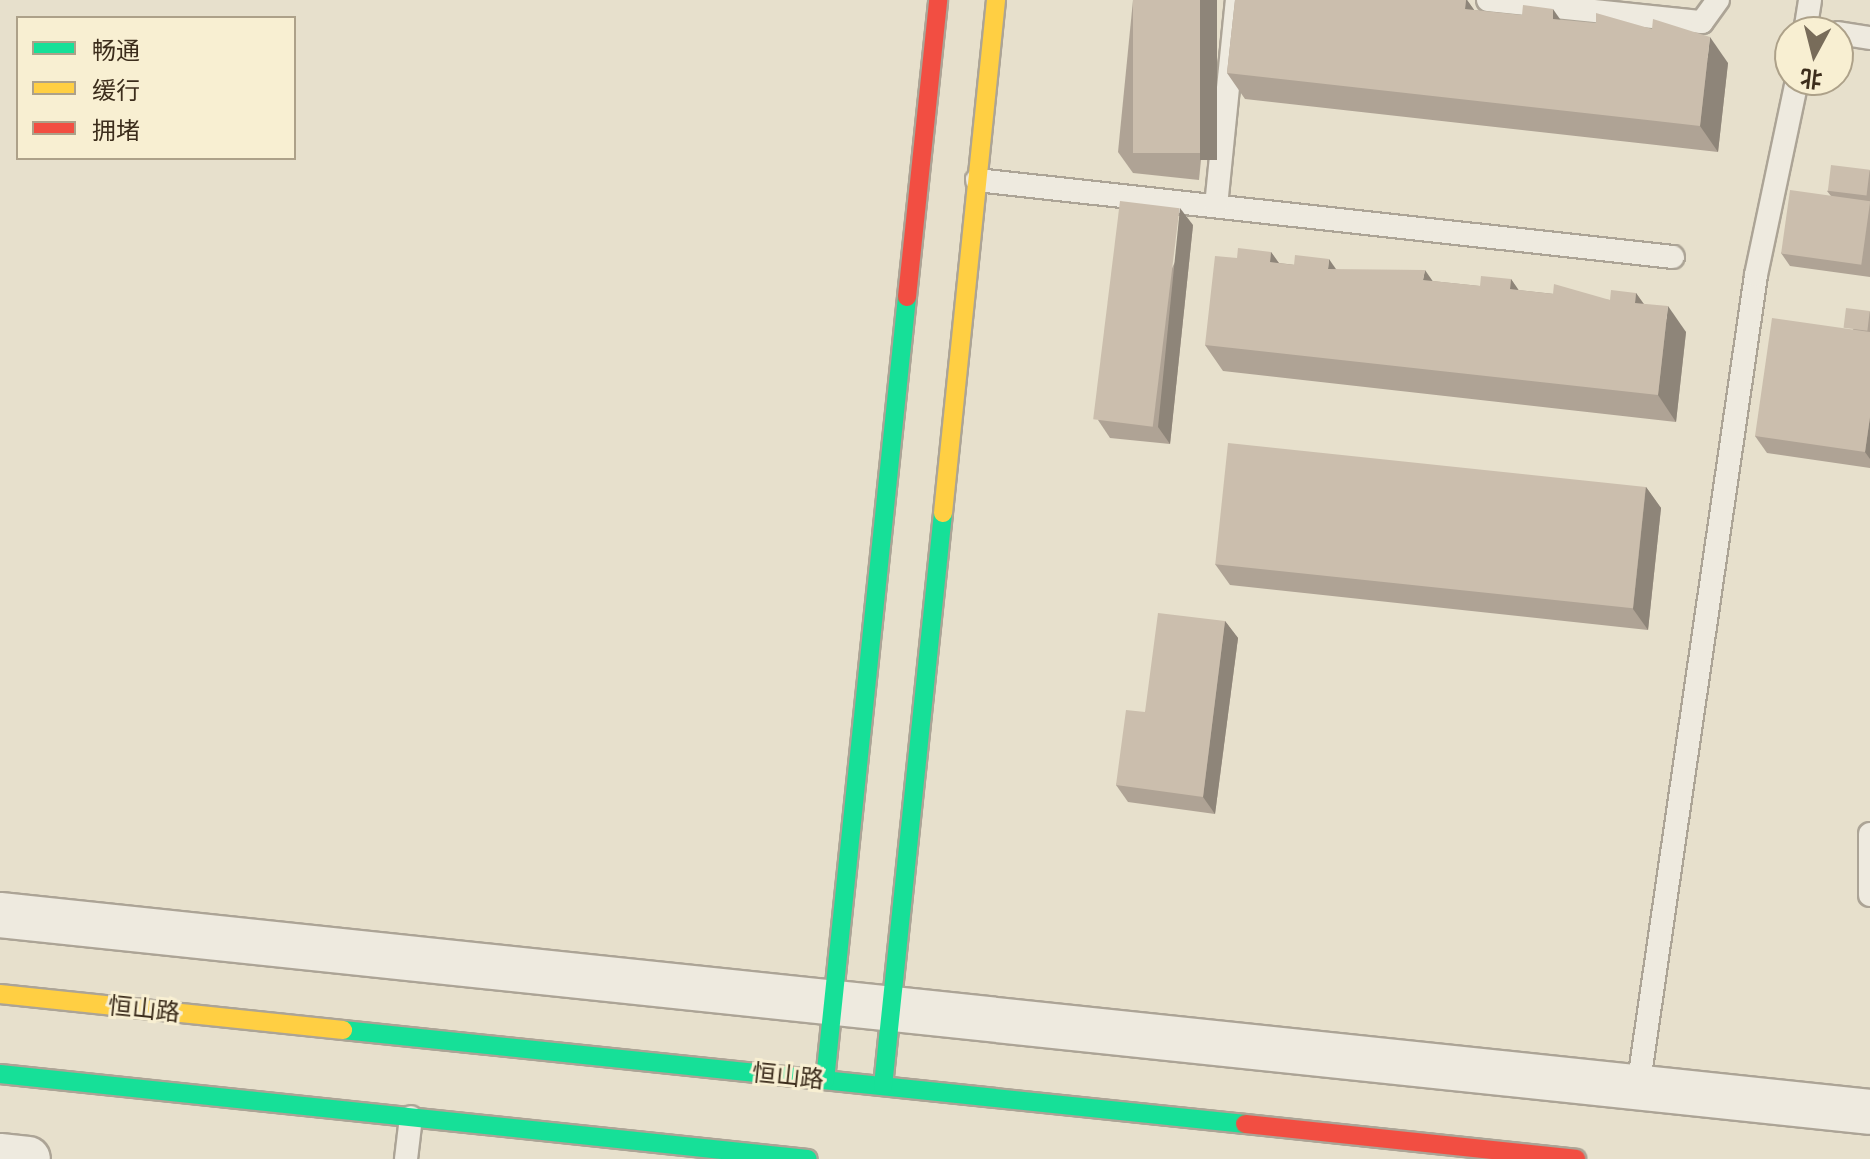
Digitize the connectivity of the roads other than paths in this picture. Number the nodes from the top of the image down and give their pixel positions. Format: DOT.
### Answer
graph roads {
  1 [pos="938,0"];
  2 [pos="996,0"];
  3 [pos="1237,0"];
  4 [pos="1488,0"];
  5 [pos="1718,0"];
  6 [pos="1794,96"];
  7 [pos="977,180"];
  8 [pos="1216,206"];
  9 [pos="1673,257"];
  10 [pos="1870,834"];
  11 [pos="1870,895"];
  12 [pos="0,915"];
  13 [pos="0,994"];
  14 [pos="833,1003"];
  15 [pos="891,1009"];
  16 [pos="0,1074"];
  17 [pos="825,1080"];
  18 [pos="883,1086"];
  19 [pos="1638,1088"];
  20 [pos="1870,1112"];
  21 [pos="411,1117"];
  22 [pos="0,1156"];
  23 [pos="28,1159"];
  24 [pos="406,1159"];
  25 [pos="808,1159"];
  26 [pos="1576,1159"];
  1 -- 14 [label="main road"];
  2 -- 7 [label="main road"];
  3 -- 8 [label="lane"];
  4 -- 5 [label="lane"];
  6 -- 19 [label="lane"];
  7 -- 8 [label="lane"];
  7 -- 15 [label="main road"];
  8 -- 9 [label="lane"];
  10 -- 11 [label="lane"];
  12 -- 14 [label="street"];
  13 -- 17 [label="main road, 恒山路"];
  14 -- 15 [label="street"];
  14 -- 17 [label="main road"];
  15 -- 18 [label="main road"];
  15 -- 19 [label="street"];
  16 -- 21 [label="main road"];
  17 -- 18 [label="main road, 恒山路"];
  18 -- 26 [label="main road, 恒山路"];
  19 -- 20 [label="street"];
  21 -- 24 [label="lane"];
  21 -- 25 [label="main road"];
  22 -- 23 [label="street"];
}
